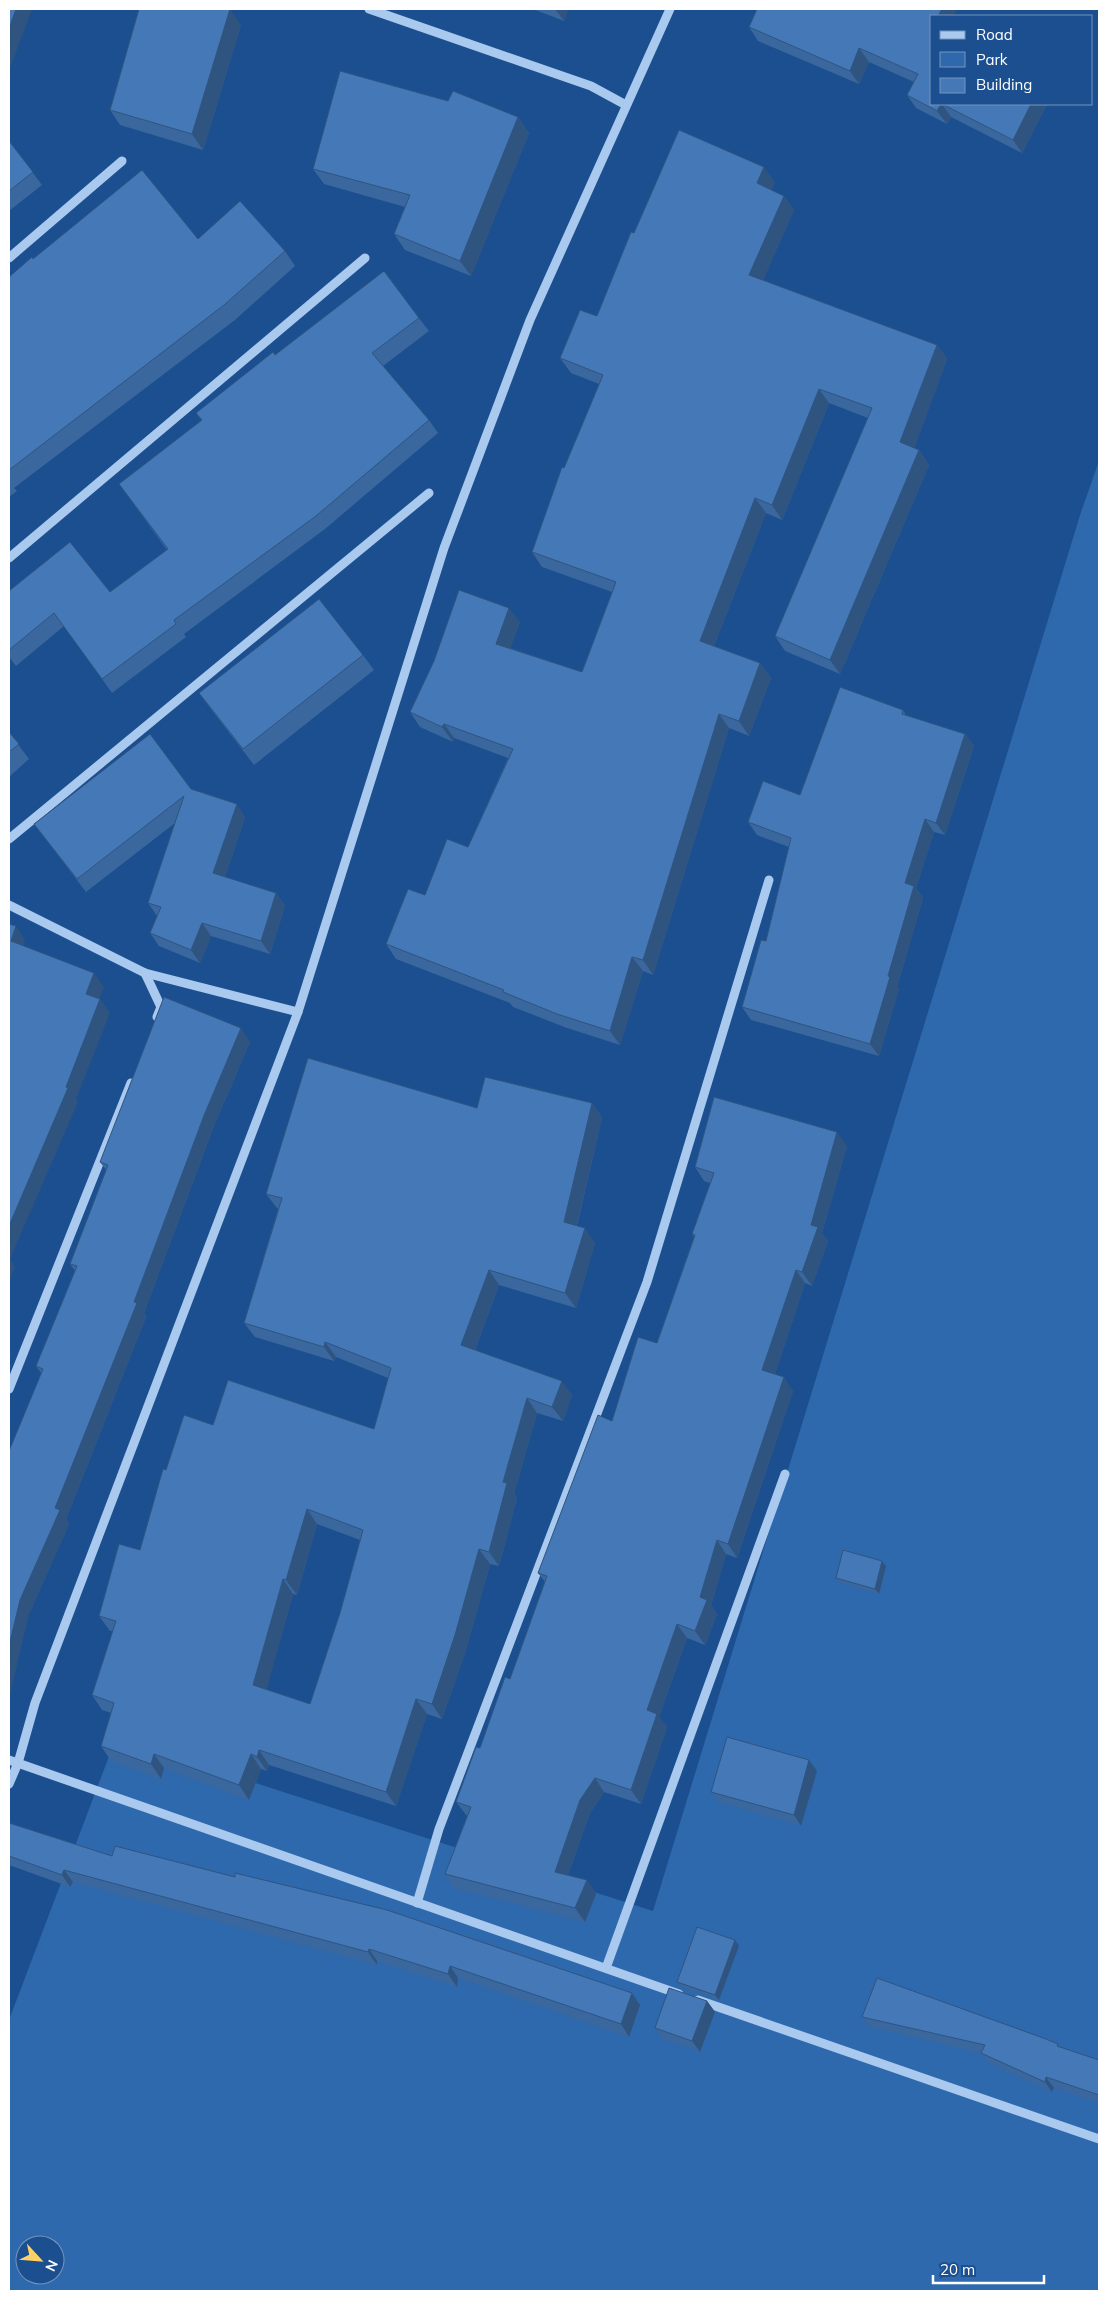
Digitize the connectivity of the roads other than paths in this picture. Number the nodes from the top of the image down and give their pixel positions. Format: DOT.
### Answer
graph roads {
  1 [pos="369,9"];
  2 [pos="670,9"];
  3 [pos="626,105"];
  4 [pos="122,161"];
  5 [pos="9,258"];
  6 [pos="365,258"];
  7 [pos="429,493"];
  8 [pos="9,558"];
  9 [pos="9,839"];
  10 [pos="770,880"];
  11 [pos="9,905"];
  12 [pos="145,973"];
  13 [pos="298,1012"];
  14 [pos="154,1025"];
  15 [pos="136,1070"];
  16 [pos="9,1389"];
  17 [pos="785,1474"];
  18 [pos="13,1761"];
  19 [pos="9,1784"];
  20 [pos="417,1903"];
  21 [pos="606,1968"];
  22 [pos="1099,2139"];
  1 -- 3 [label="street"];
  2 -- 3 [label="street"];
  3 -- 13 [label="street"];
  4 -- 5 [label="street"];
  6 -- 8 [label="street"];
  7 -- 9 [label="street"];
  10 -- 20 [label="street"];
  11 -- 12 [label="street"];
  12 -- 13 [label="street"];
  12 -- 14 [label="street"];
  13 -- 18 [label="street"];
  15 -- 16 [label="street"];
  17 -- 21 [label="street"];
  18 -- 19 [label="street"];
  18 -- 20 [label="street"];
  20 -- 21 [label="street"];
  21 -- 22 [label="street"];
}
